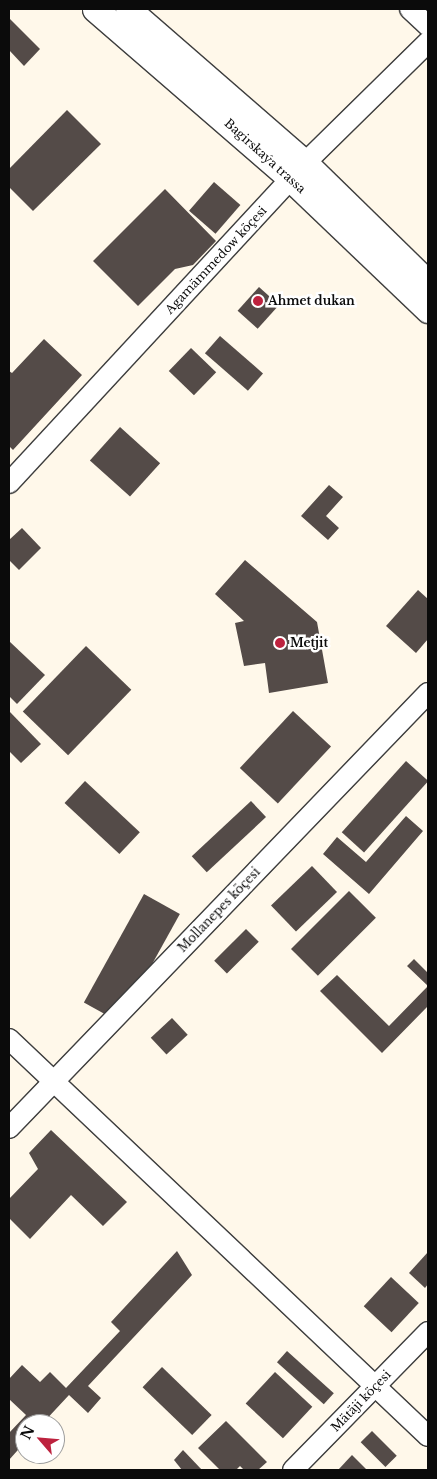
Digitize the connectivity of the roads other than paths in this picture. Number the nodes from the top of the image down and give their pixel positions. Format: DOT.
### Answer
graph roads {
  1 [pos="95,9"];
  2 [pos="128,9"];
  3 [pos="410,9"];
  4 [pos="428,26"];
  5 [pos="428,42"];
  6 [pos="298,171"];
  7 [pos="428,283"];
  8 [pos="428,310"];
  9 [pos="9,483"];
  10 [pos="428,692"];
  11 [pos="9,1040"];
  12 [pos="54,1082"];
  13 [pos="9,1128"];
  14 [pos="428,1332"];
  15 [pos="375,1386"];
  16 [pos="428,1436"];
  17 [pos="293,1470"];
  1 -- 6 [label="street, Bagirskaýa trassa"];
  2 -- 6 [label="street, Bagirskaýa trassa"];
  3 -- 4 [label="street"];
  5 -- 6 [label="street, Agamämmedow köçesi"];
  6 -- 7 [label="street, Bagirskaýa trassa"];
  6 -- 8 [label="street, Bagirskaýa trassa"];
  6 -- 9 [label="street, Agamämmedow köçesi"];
  10 -- 12 [label="street, Mollanepes köçesi"];
  11 -- 12 [label="street"];
  12 -- 13 [label="street, Mollanepes köçesi"];
  12 -- 15 [label="street"];
  14 -- 15 [label="street, Mätäji köçesi"];
  15 -- 16 [label="street"];
  15 -- 17 [label="street, Mätäji köçesi"];
}
